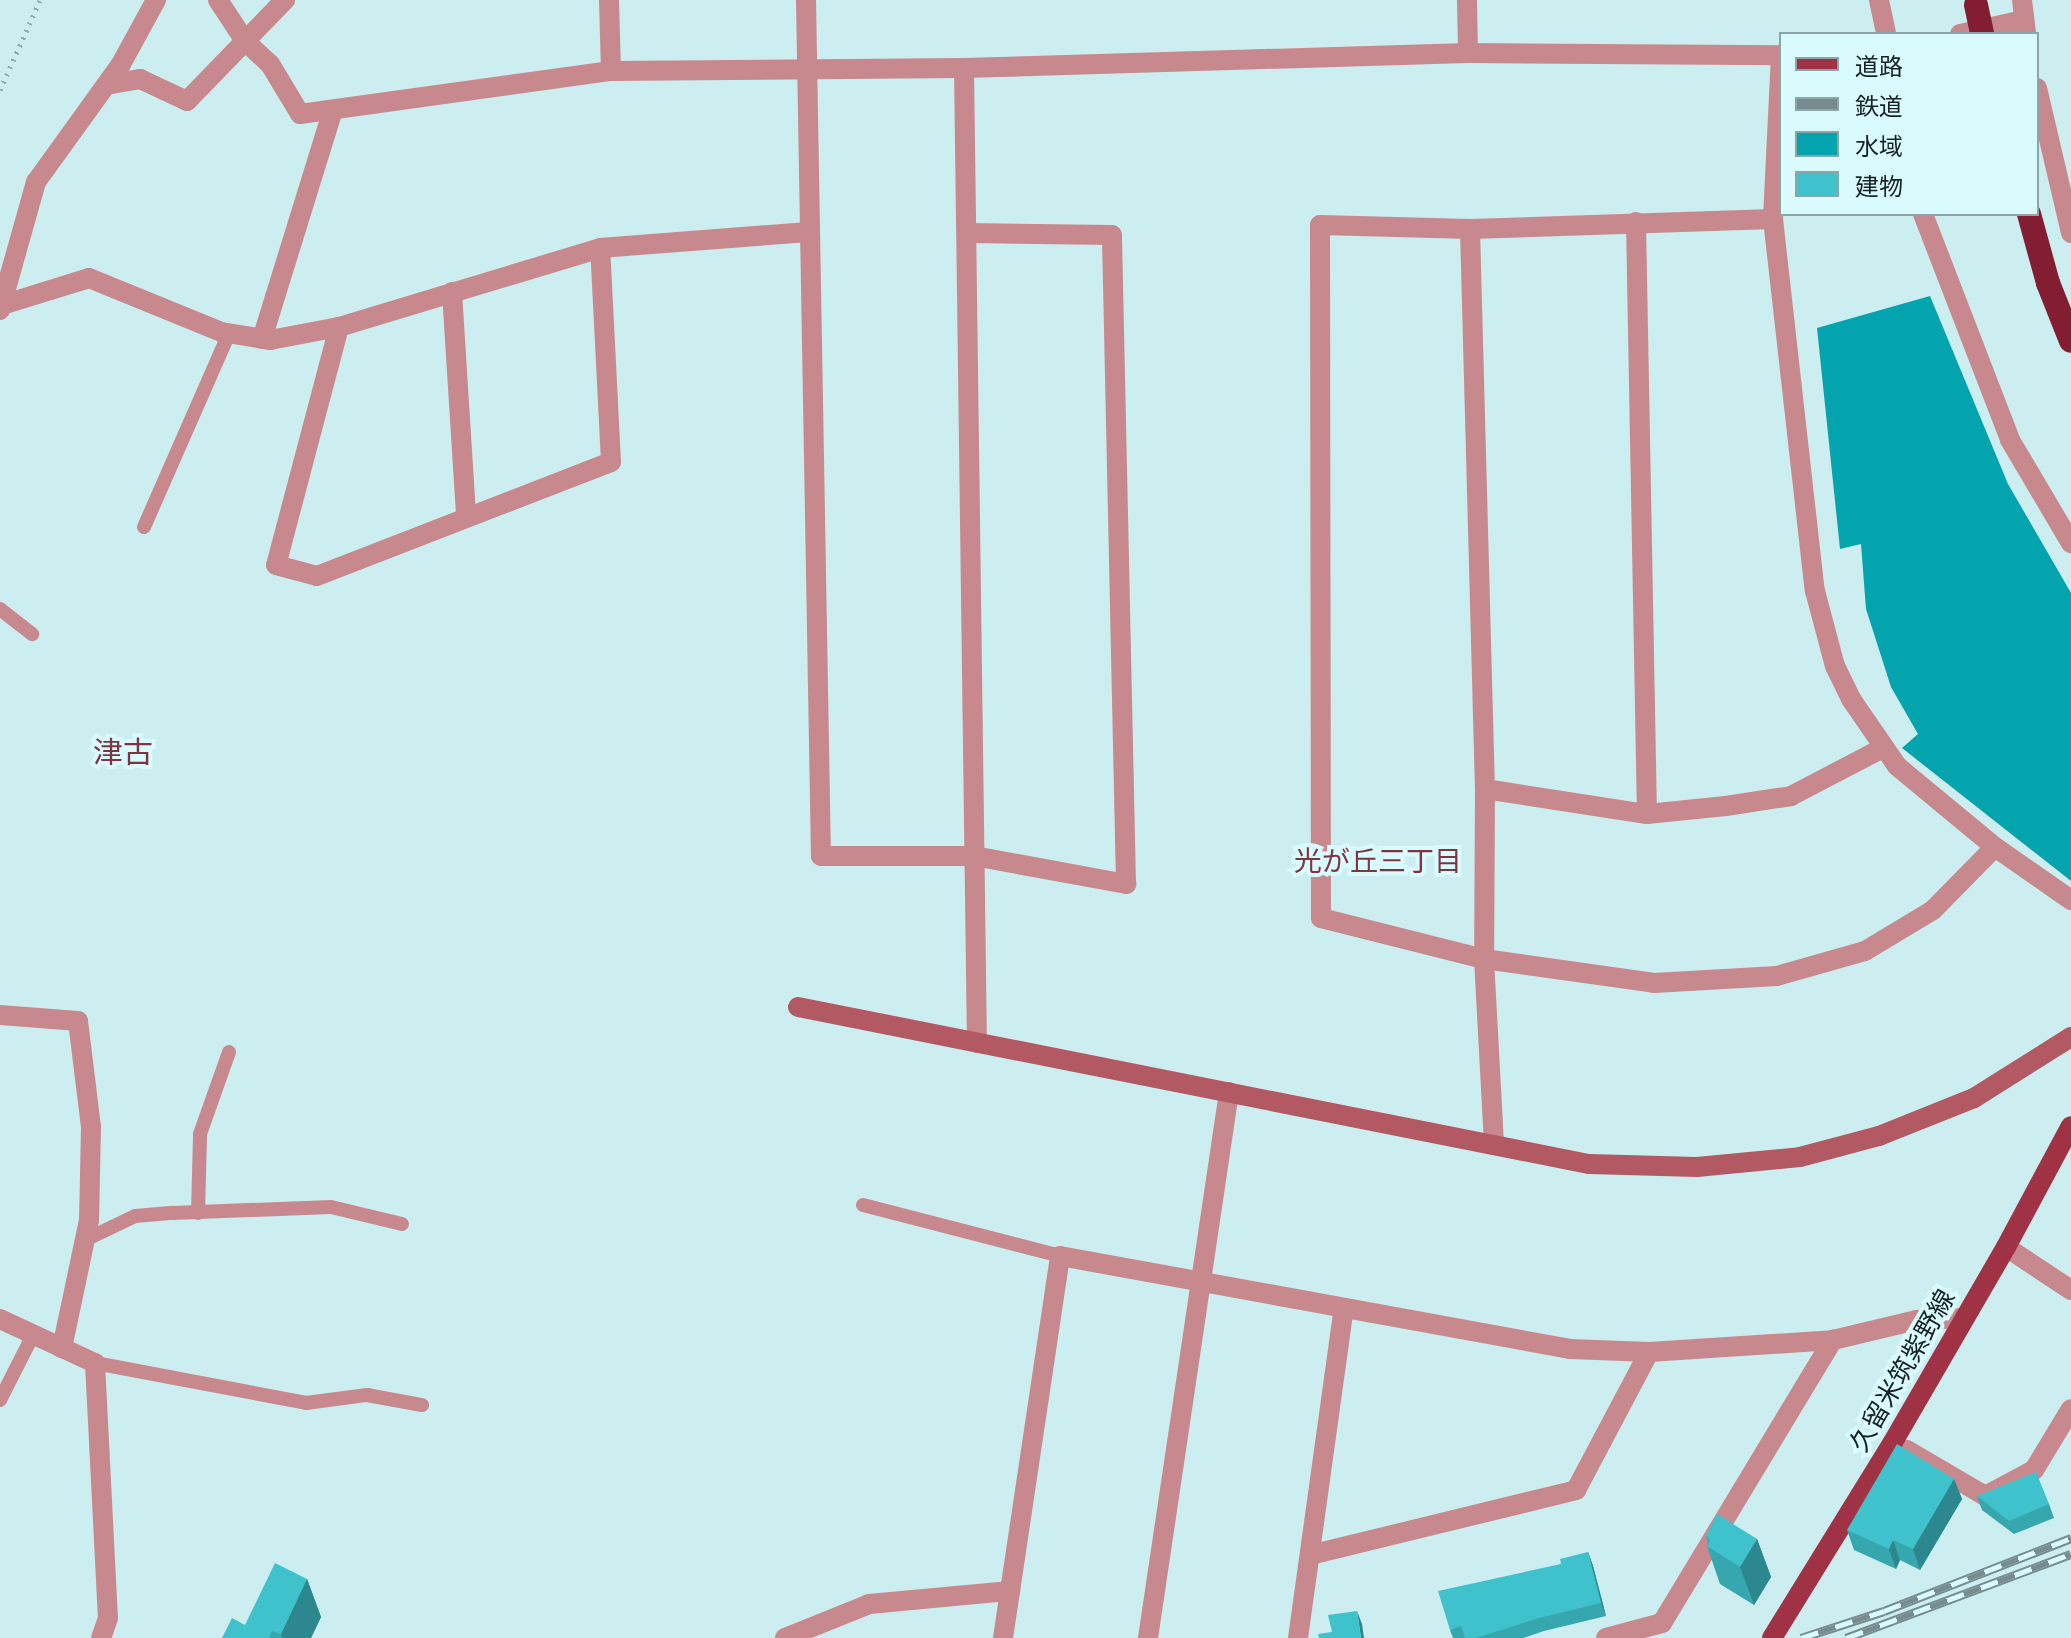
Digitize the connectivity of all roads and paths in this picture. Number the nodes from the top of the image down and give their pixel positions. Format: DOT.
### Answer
graph roads {
  1 [pos="40,0"];
  2 [pos="156,0"];
  3 [pos="218,0"];
  4 [pos="285,0"];
  5 [pos="609,0"];
  6 [pos="806,0"];
  7 [pos="1467,0"];
  8 [pos="1879,0"];
  9 [pos="1975,3"];
  10 [pos="2024,18"];
  11 [pos="1886,32"];
  12 [pos="1968,32"];
  13 [pos="1982,32"];
  14 [pos="245,41"];
  15 [pos="1468,53"];
  16 [pos="1779,55"];
  17 [pos="805,67"];
  18 [pos="964,68"];
  19 [pos="611,71"];
  20 [pos="106,85"];
  21 [pos="0,90"];
  22 [pos="1779,96"];
  23 [pos="2039,97"];
  24 [pos="333,110"];
  25 [pos="1924,216"];
  26 [pos="2030,216"];
  27 [pos="1773,219"];
  28 [pos="1636,222"];
  29 [pos="1470,229"];
  30 [pos="808,232"];
  31 [pos="968,233"];
  32 [pos="2071,233"];
  33 [pos="600,248"];
  34 [pos="452,292"];
  35 [pos="1,308"];
  36 [pos="339,327"];
  37 [pos="229,333"];
  38 [pos="262,339"];
  39 [pos="2071,341"];
  40 [pos="466,517"];
  41 [pos="144,527"];
  42 [pos="2071,543"];
  43 [pos="0,609"];
  44 [pos="32,634"];
  45 [pos="1883,748"];
  46 [pos="1485,789"];
  47 [pos="1647,814"];
  48 [pos="1995,847"];
  49 [pos="974,856"];
  50 [pos="2071,900"];
  51 [pos="1484,959"];
  52 [pos="798,1007"];
  53 [pos="0,1015"];
  54 [pos="2071,1037"];
  55 [pos="977,1043"];
  56 [pos="229,1052"];
  57 [pos="1229,1092"];
  58 [pos="2071,1126"];
  59 [pos="1494,1145"];
  60 [pos="863,1205"];
  61 [pos="198,1213"];
  62 [pos="402,1224"];
  63 [pos="85,1240"];
  64 [pos="2006,1247"];
  65 [pos="1060,1256"];
  66 [pos="1198,1283"];
  67 [pos="2071,1290"];
  68 [pos="1344,1308"];
  69 [pos="1964,1318"];
  70 [pos="0,1319"];
  71 [pos="34,1333"];
  72 [pos="1833,1340"];
  73 [pos="62,1348"];
  74 [pos="1649,1352"];
  75 [pos="95,1363"];
  76 [pos="0,1400"];
  77 [pos="422,1405"];
  78 [pos="2071,1409"];
  79 [pos="1893,1442"];
  80 [pos="1310,1555"];
  81 [pos="1010,1591"];
  82 [pos="101,1638"];
  83 [pos="785,1638"];
  84 [pos="1003,1638"];
  85 [pos="1148,1638"];
  86 [pos="1298,1638"];
  87 [pos="1606,1638"];
  88 [pos="1772,1638"];
  1 -- 21 [label="path"];
  2 -- 20 [label="street"];
  3 -- 14 [label="street"];
  4 -- 14 [label="street"];
  5 -- 19 [label="street"];
  6 -- 17 [label="street"];
  7 -- 15 [label="street"];
  8 -- 11 [label="street"];
  9 -- 13 [label="highway, bridge"];
  10 -- 12 [label="street"];
  14 -- 20 [label="street"];
  14 -- 24 [label="street"];
  15 -- 16 [label="street"];
  15 -- 18 [label="street"];
  17 -- 18 [label="street"];
  17 -- 19 [label="street"];
  17 -- 30 [label="street"];
  18 -- 31 [label="street"];
  19 -- 24 [label="street"];
  20 -- 35 [label="street"];
  22 -- 27 [label="street"];
  23 -- 32 [label="street"];
  24 -- 38 [label="street"];
  25 -- 42 [label="street"];
  26 -- 39 [label="highway"];
  27 -- 28 [label="street"];
  27 -- 45 [label="street"];
  28 -- 29 [label="street"];
  28 -- 47 [label="street"];
  29 -- 46 [label="street"];
  29 -- 51 [label="street"];
  30 -- 33 [label="street"];
  30 -- 49 [label="street"];
  31 -- 49 [label="street"];
  31 -- 49 [label="street"];
  33 -- 34 [label="street"];
  33 -- 40 [label="street"];
  34 -- 36 [label="street"];
  34 -- 40 [label="street"];
  35 -- 37 [label="street"];
  36 -- 38 [label="street"];
  36 -- 40 [label="street"];
  37 -- 38 [label="street"];
  37 -- 41 [label="lane"];
  43 -- 44 [label="lane"];
  45 -- 47 [label="street"];
  45 -- 48 [label="street"];
  46 -- 47 [label="street"];
  46 -- 51 [label="street"];
  48 -- 50 [label="street"];
  48 -- 51 [label="street"];
  49 -- 55 [label="street"];
  51 -- 59 [label="street"];
  52 -- 55 [label="street"];
  53 -- 63 [label="street"];
  54 -- 59 [label="street"];
  55 -- 57 [label="street"];
  56 -- 61 [label="lane"];
  57 -- 59 [label="street"];
  57 -- 66 [label="street"];
  58 -- 64 [label="main road, 久留米筑紫野線"];
  60 -- 65 [label="lane"];
  61 -- 62 [label="lane"];
  61 -- 63 [label="lane"];
  63 -- 73 [label="street"];
  64 -- 67 [label="street"];
  64 -- 69 [label="main road, 久留米筑紫野線"];
  65 -- 66 [label="street"];
  65 -- 81 [label="street"];
  66 -- 68 [label="street"];
  66 -- 85 [label="street"];
  68 -- 74 [label="street"];
  68 -- 80 [label="street"];
  69 -- 72 [label="street"];
  69 -- 79 [label="main road, 久留米筑紫野線"];
  70 -- 71 [label="street"];
  71 -- 73 [label="street"];
  71 -- 76 [label="lane"];
  72 -- 74 [label="street"];
  72 -- 87 [label="street"];
  73 -- 75 [label="street"];
  74 -- 80 [label="street"];
  75 -- 77 [label="lane"];
  75 -- 82 [label="street"];
  78 -- 79 [label="street"];
  79 -- 88 [label="main road, 久留米筑紫野線"];
  80 -- 86 [label="street"];
  81 -- 83 [label="street"];
  81 -- 84 [label="street"];
}
